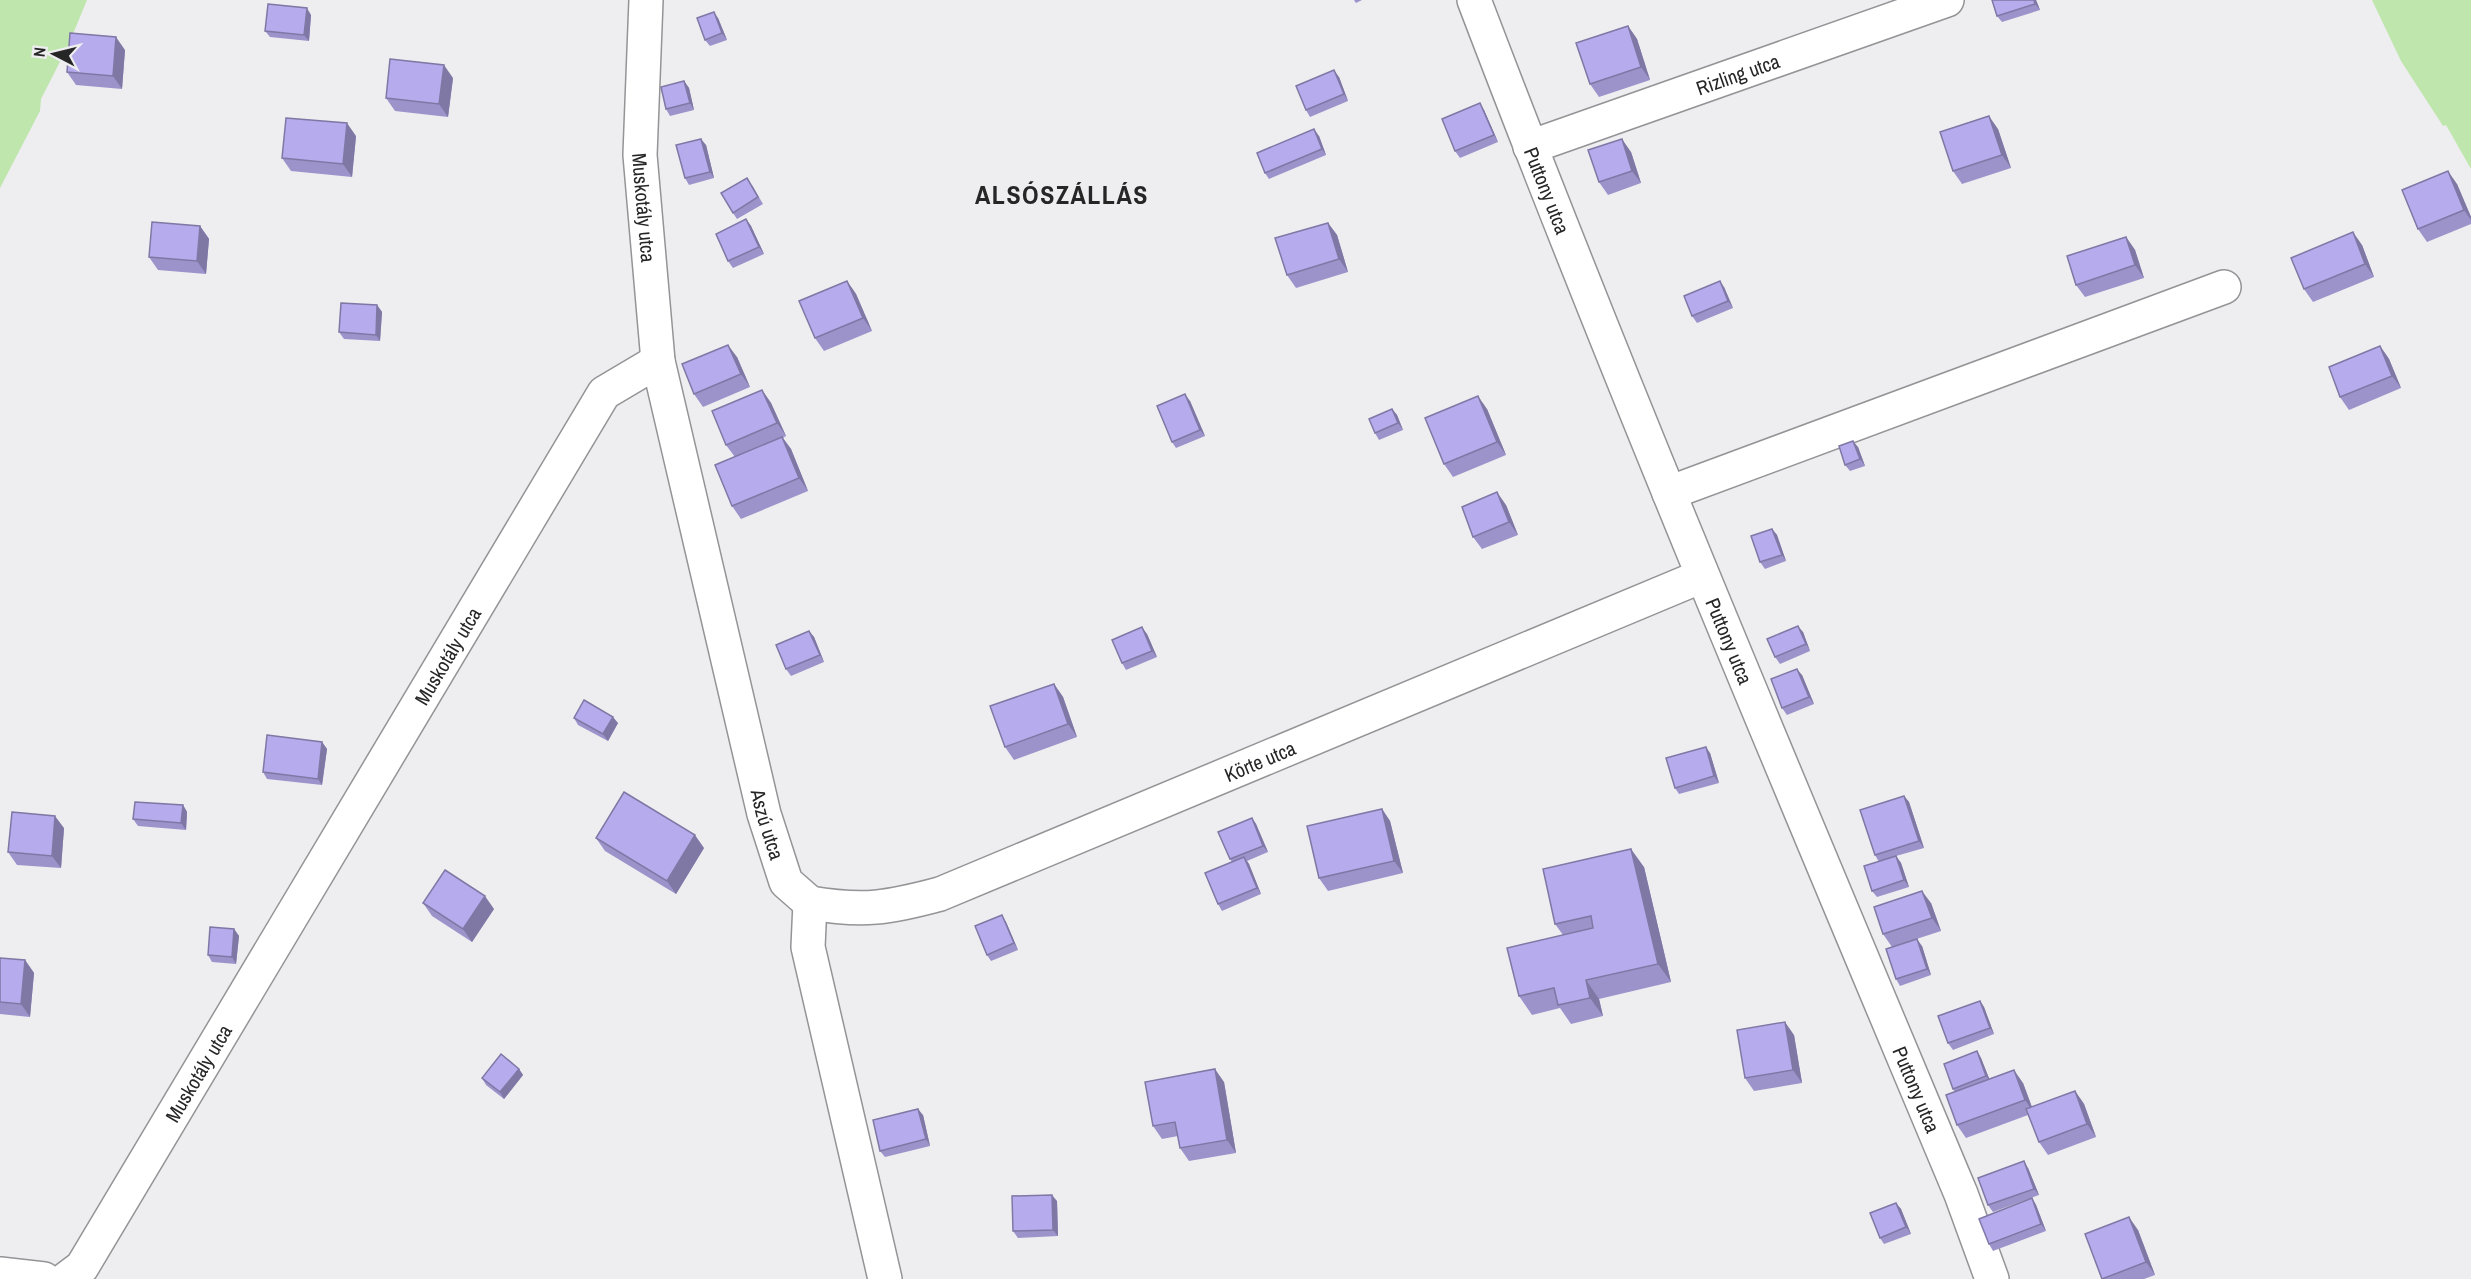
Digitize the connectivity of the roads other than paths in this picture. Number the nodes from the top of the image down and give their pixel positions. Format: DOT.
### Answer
graph roads {
  1 [pos="646,0"];
  2 [pos="1474,0"];
  3 [pos="1947,0"];
  4 [pos="1530,147"];
  5 [pos="2224,287"];
  6 [pos="658,361"];
  7 [pos="1669,493"];
  8 [pos="1702,576"];
  9 [pos="810,903"];
  10 [pos="0,1274"];
  11 [pos="44,1279"];
  12 [pos="66,1279"];
  13 [pos="885,1279"];
  14 [pos="1992,1279"];
  1 -- 6 [label="street, Muskotály utca"];
  2 -- 4 [label="street, Puttony utca"];
  3 -- 4 [label="street, Rizling utca"];
  4 -- 7 [label="street, Puttony utca"];
  5 -- 7 [label="street"];
  6 -- 9 [label="street, Aszú utca"];
  6 -- 12 [label="street, Muskotály utca"];
  7 -- 8 [label="street, Puttony utca"];
  8 -- 9 [label="street, Körte utca"];
  8 -- 14 [label="street, Puttony utca"];
  9 -- 13 [label="street"];
  10 -- 11 [label="street"];
}
